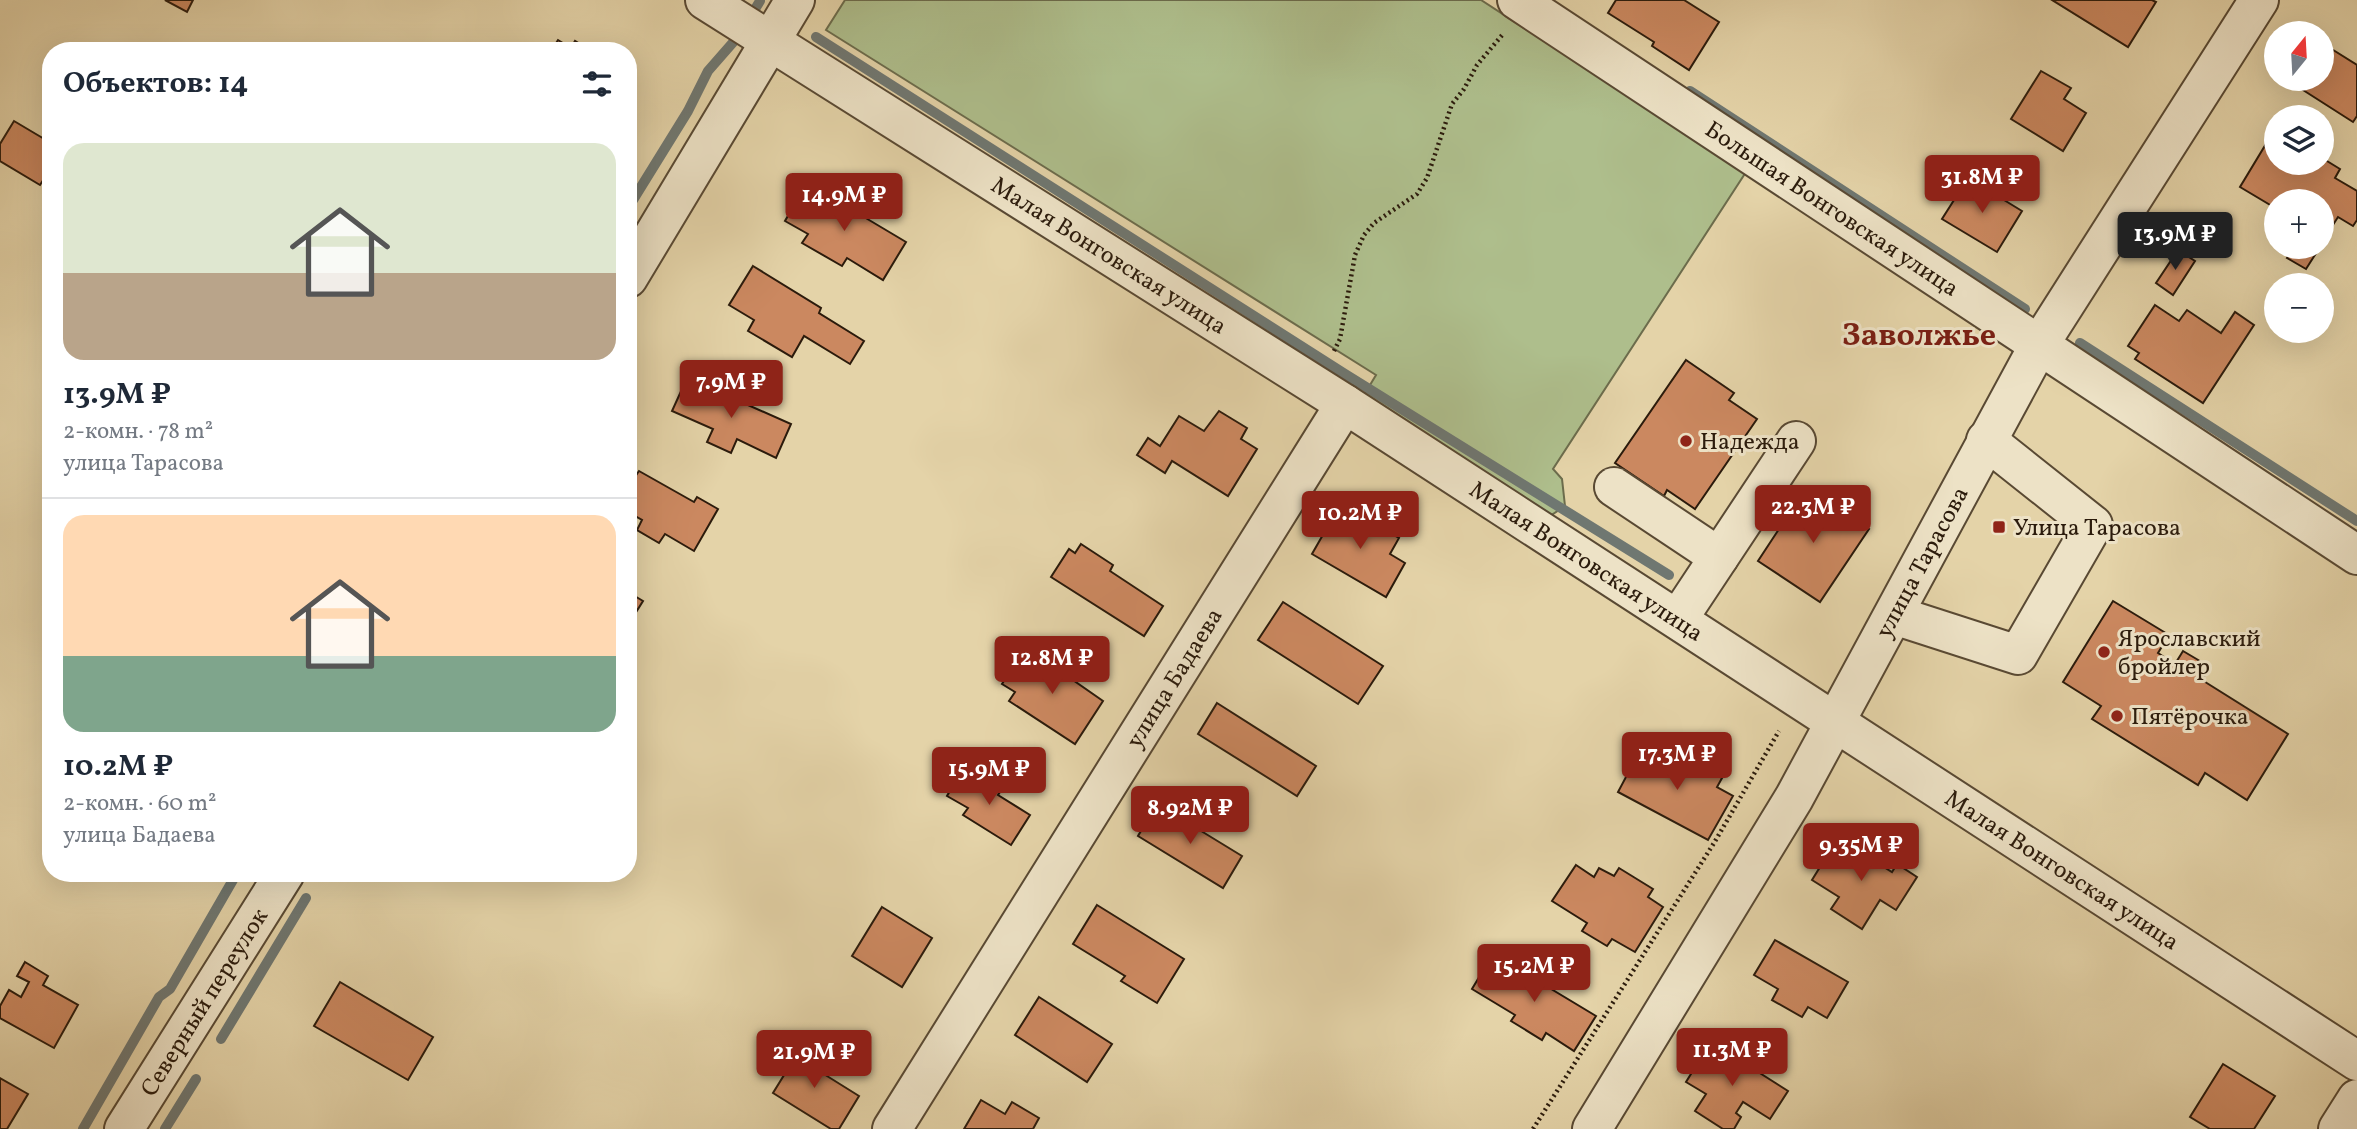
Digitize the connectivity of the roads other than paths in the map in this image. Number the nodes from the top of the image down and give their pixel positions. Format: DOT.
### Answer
graph roads {
  1 [pos="705,0"];
  2 [pos="795,0"];
  3 [pos="2259,0"];
  4 [pos="1512,13"];
  5 [pos="769,41"];
  6 [pos="637,263"];
  7 [pos="2039,345"];
  8 [pos="1345,404"];
  9 [pos="1986,440"];
  10 [pos="1796,441"];
  11 [pos="1614,487"];
  12 [pos="2357,555"];
  13 [pos="1719,557"];
  14 [pos="1894,615"];
  15 [pos="1678,619"];
  16 [pos="1838,721"];
  17 [pos="279,882"];
  18 [pos="2357,1061"];
  19 [pos="2357,1099"];
  20 [pos="124,1129"];
  21 [pos="892,1129"];
  22 [pos="1592,1129"];
  23 [pos="2338,1129"];
  1 -- 5 [label="street, Малая Вонговская улица"];
  2 -- 5 [label="street"];
  3 -- 7 [label="street, улица Тарасова"];
  4 -- 7 [label="street, Большая Вонговская улица"];
  5 -- 6 [label="street"];
  5 -- 8 [label="street, Малая Вонговская улица"];
  7 -- 9 [label="street, улица Тарасова"];
  7 -- 12 [label="street, Большая Вонговская улица"];
  8 -- 15 [label="street, Малая Вонговская улица"];
  8 -- 21 [label="street, улица Бадаева"];
  9 -- 14 [label="street, улица Тарасова"];
  9 -- 14 [label="street"];
  10 -- 13 [label="street"];
  11 -- 13 [label="street"];
  13 -- 15 [label="street"];
  14 -- 16 [label="street, улица Тарасова"];
  15 -- 16 [label="street, Малая Вонговская улица"];
  16 -- 18 [label="street, Малая Вонговская улица"];
  16 -- 22 [label="street, улица Тарасова"];
  17 -- 20 [label="street, Северный переулок"];
  19 -- 23 [label="street"];
}
